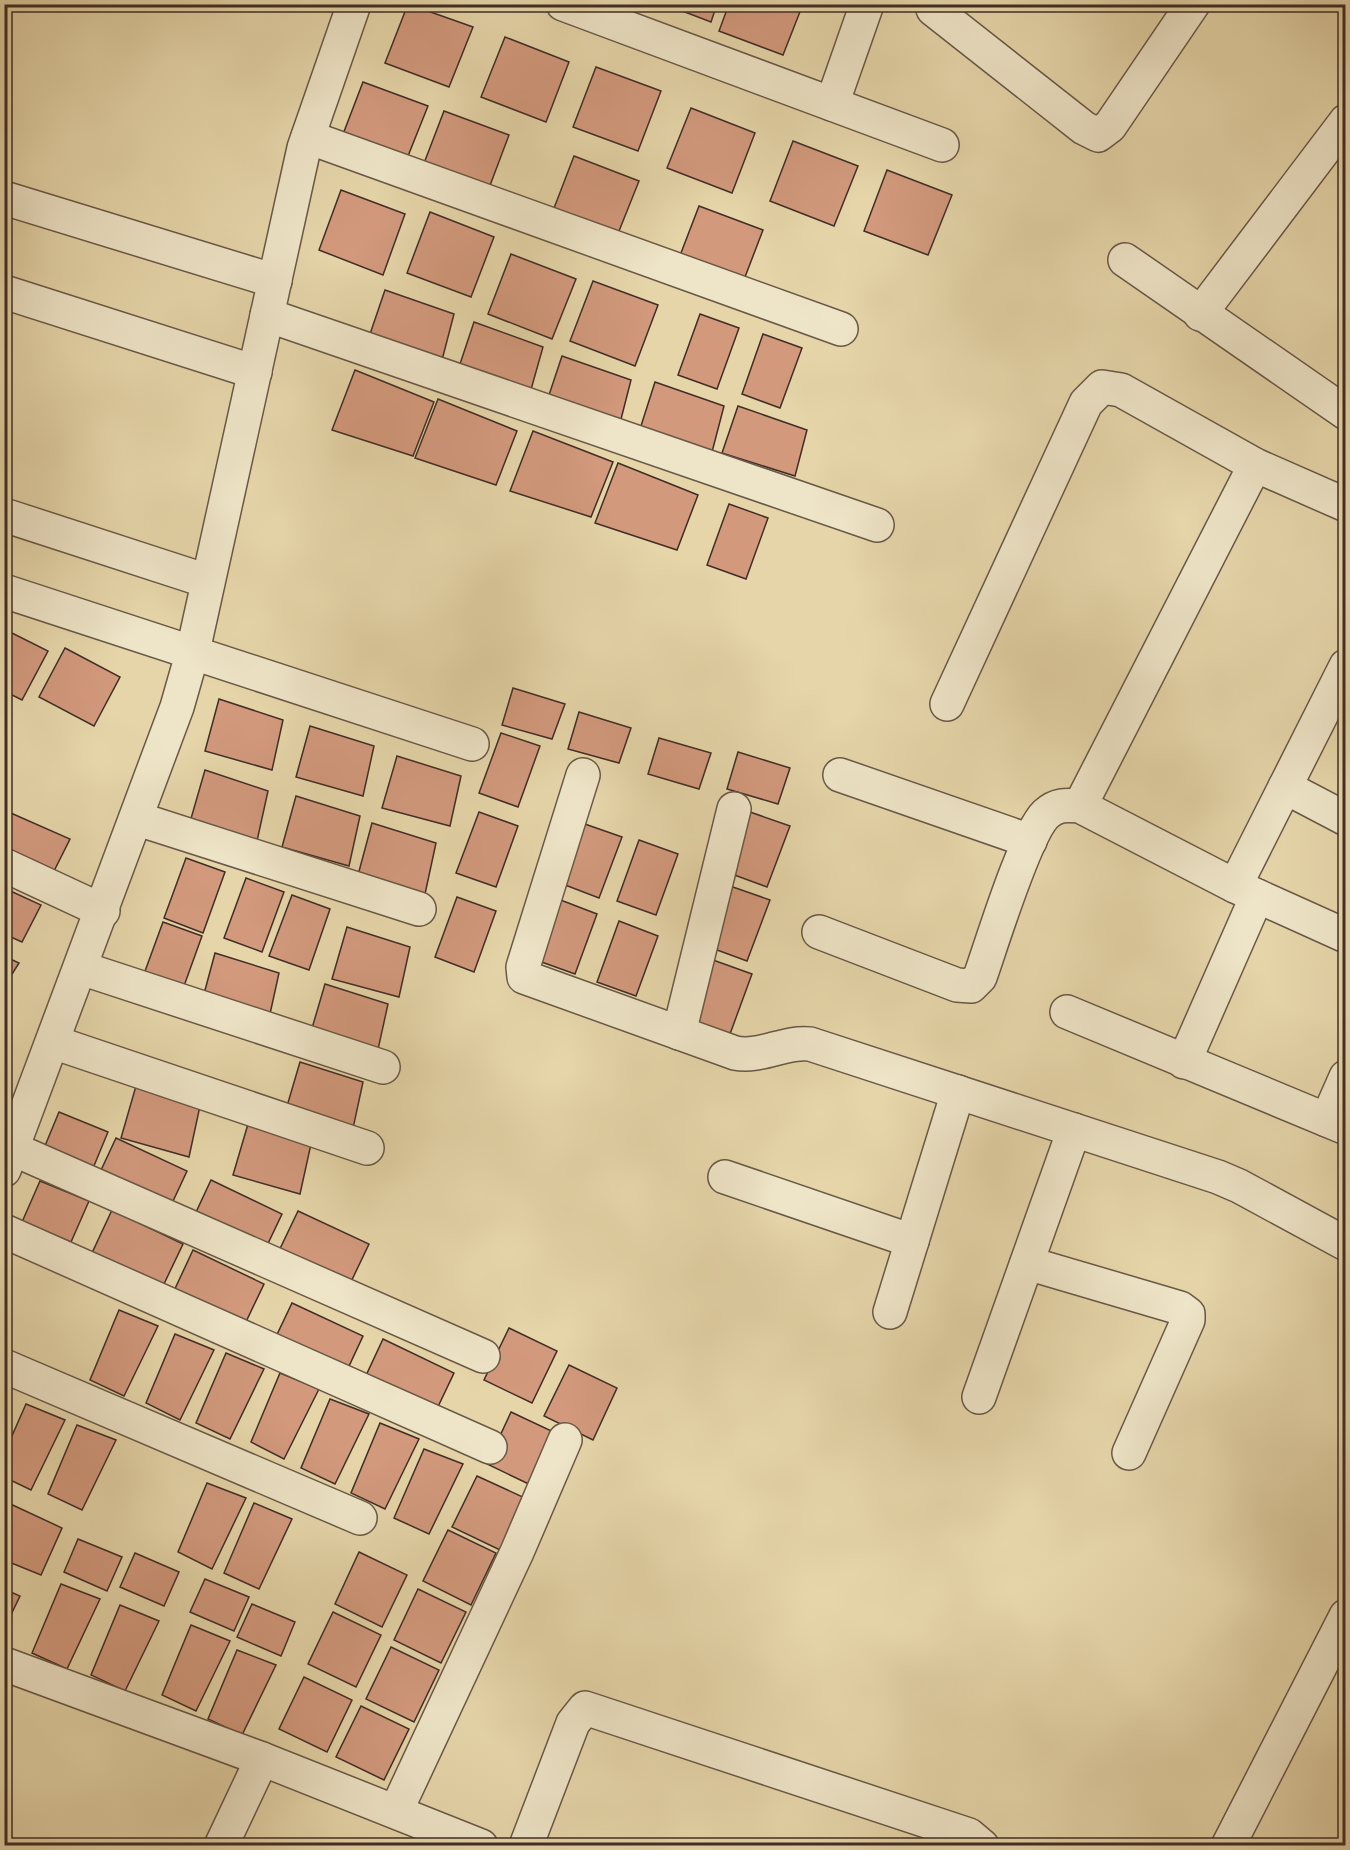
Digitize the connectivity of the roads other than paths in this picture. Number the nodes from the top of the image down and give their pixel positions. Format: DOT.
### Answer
graph roads {
  1 [pos="354,4"];
  2 [pos="563,4"];
  3 [pos="867,4"];
  4 [pos="1193,4"];
  5 [pos="933,9"];
  6 [pos="618,14"];
  7 [pos="832,104"];
  8 [pos="1346,121"];
  9 [pos="308,137"];
  10 [pos="942,146"];
  11 [pos="4,198"];
  12 [pos="1125,260"];
  13 [pos="275,281"];
  14 [pos="4,292"];
  15 [pos="1200,314"];
  16 [pos="267,315"];
  17 [pos="841,329"];
  18 [pos="255,372"];
  19 [pos="1346,413"];
  20 [pos="1255,465"];
  21 [pos="1346,505"];
  22 [pos="4,515"];
  23 [pos="877,525"];
  24 [pos="207,581"];
  25 [pos="4,591"];
  26 [pos="193,651"];
  27 [pos="1346,666"];
  28 [pos="947,704"];
  29 [pos="472,744"];
  30 [pos="840,775"];
  31 [pos="583,776"];
  32 [pos="1285,787"];
  33 [pos="1080,806"];
  34 [pos="734,809"];
  35 [pos="138,819"];
  36 [pos="1346,819"];
  37 [pos="1030,841"];
  38 [pos="4,866"];
  39 [pos="1246,891"];
  40 [pos="419,909"];
  41 [pos="103,910"];
  42 [pos="819,932"];
  43 [pos="1346,936"];
  44 [pos="81,968"];
  45 [pos="1067,1012"];
  46 [pos="679,1033"];
  47 [pos="53,1042"];
  48 [pos="1184,1062"];
  49 [pos="383,1067"];
  50 [pos="1346,1077"];
  51 [pos="958,1092"];
  52 [pos="1336,1124"];
  53 [pos="1074,1130"];
  54 [pos="10,1142"];
  55 [pos="366,1148"];
  56 [pos="725,1177"];
  57 [pos="4,1231"];
  58 [pos="912,1241"];
  59 [pos="1346,1244"];
  60 [pos="1027,1263"];
  61 [pos="890,1312"];
  62 [pos="483,1356"];
  63 [pos="4,1366"];
  64 [pos="979,1397"];
  65 [pos="565,1440"];
  66 [pos="490,1447"];
  67 [pos="1129,1453"];
  68 [pos="360,1518"];
  69 [pos="1346,1616"];
  70 [pos="4,1664"];
  71 [pos="262,1759"];
  72 [pos="396,1811"];
  73 [pos="221,1845"];
  74 [pos="481,1845"];
  75 [pos="526,1845"];
  76 [pos="982,1845"];
  77 [pos="1228,1845"];
  1 -- 9 [label="street"];
  2 -- 6 [label="street"];
  3 -- 7 [label="street"];
  4 -- 5 [label="street"];
  6 -- 7 [label="street"];
  7 -- 10 [label="street"];
  8 -- 15 [label="street"];
  9 -- 13 [label="street"];
  9 -- 17 [label="street"];
  11 -- 13 [label="street"];
  12 -- 15 [label="street"];
  13 -- 16 [label="street"];
  14 -- 18 [label="street"];
  15 -- 19 [label="street"];
  16 -- 18 [label="street"];
  16 -- 23 [label="street"];
  18 -- 24 [label="street"];
  20 -- 21 [label="street"];
  20 -- 28 [label="street"];
  20 -- 33 [label="street"];
  22 -- 24 [label="street"];
  24 -- 26 [label="street"];
  25 -- 26 [label="street"];
  26 -- 29 [label="street"];
  26 -- 35 [label="street"];
  27 -- 32 [label="street"];
  30 -- 37 [label="street"];
  31 -- 46 [label="street"];
  32 -- 36 [label="street"];
  32 -- 39 [label="street"];
  33 -- 37 [label="street"];
  33 -- 39 [label="street"];
  34 -- 46 [label="street"];
  35 -- 40 [label="street"];
  35 -- 41 [label="street"];
  37 -- 42 [label="street"];
  38 -- 41 [label="street"];
  39 -- 43 [label="street"];
  39 -- 48 [label="street"];
  41 -- 44 [label="street"];
  44 -- 47 [label="street"];
  44 -- 49 [label="street"];
  45 -- 48 [label="street"];
  46 -- 51 [label="street"];
  47 -- 54 [label="street"];
  47 -- 55 [label="street"];
  48 -- 52 [label="street"];
  50 -- 52 [label="street"];
  51 -- 53 [label="street"];
  51 -- 58 [label="street"];
  53 -- 59 [label="street"];
  53 -- 60 [label="street"];
  54 -- 62 [label="street"];
  56 -- 58 [label="street"];
  57 -- 66 [label="street"];
  58 -- 61 [label="street"];
  60 -- 64 [label="street"];
  60 -- 67 [label="street"];
  63 -- 68 [label="street"];
  65 -- 72 [label="street"];
  69 -- 77 [label="street"];
  70 -- 71 [label="street"];
  71 -- 72 [label="street"];
  71 -- 73 [label="street"];
  72 -- 74 [label="street"];
  75 -- 76 [label="street"];
}
